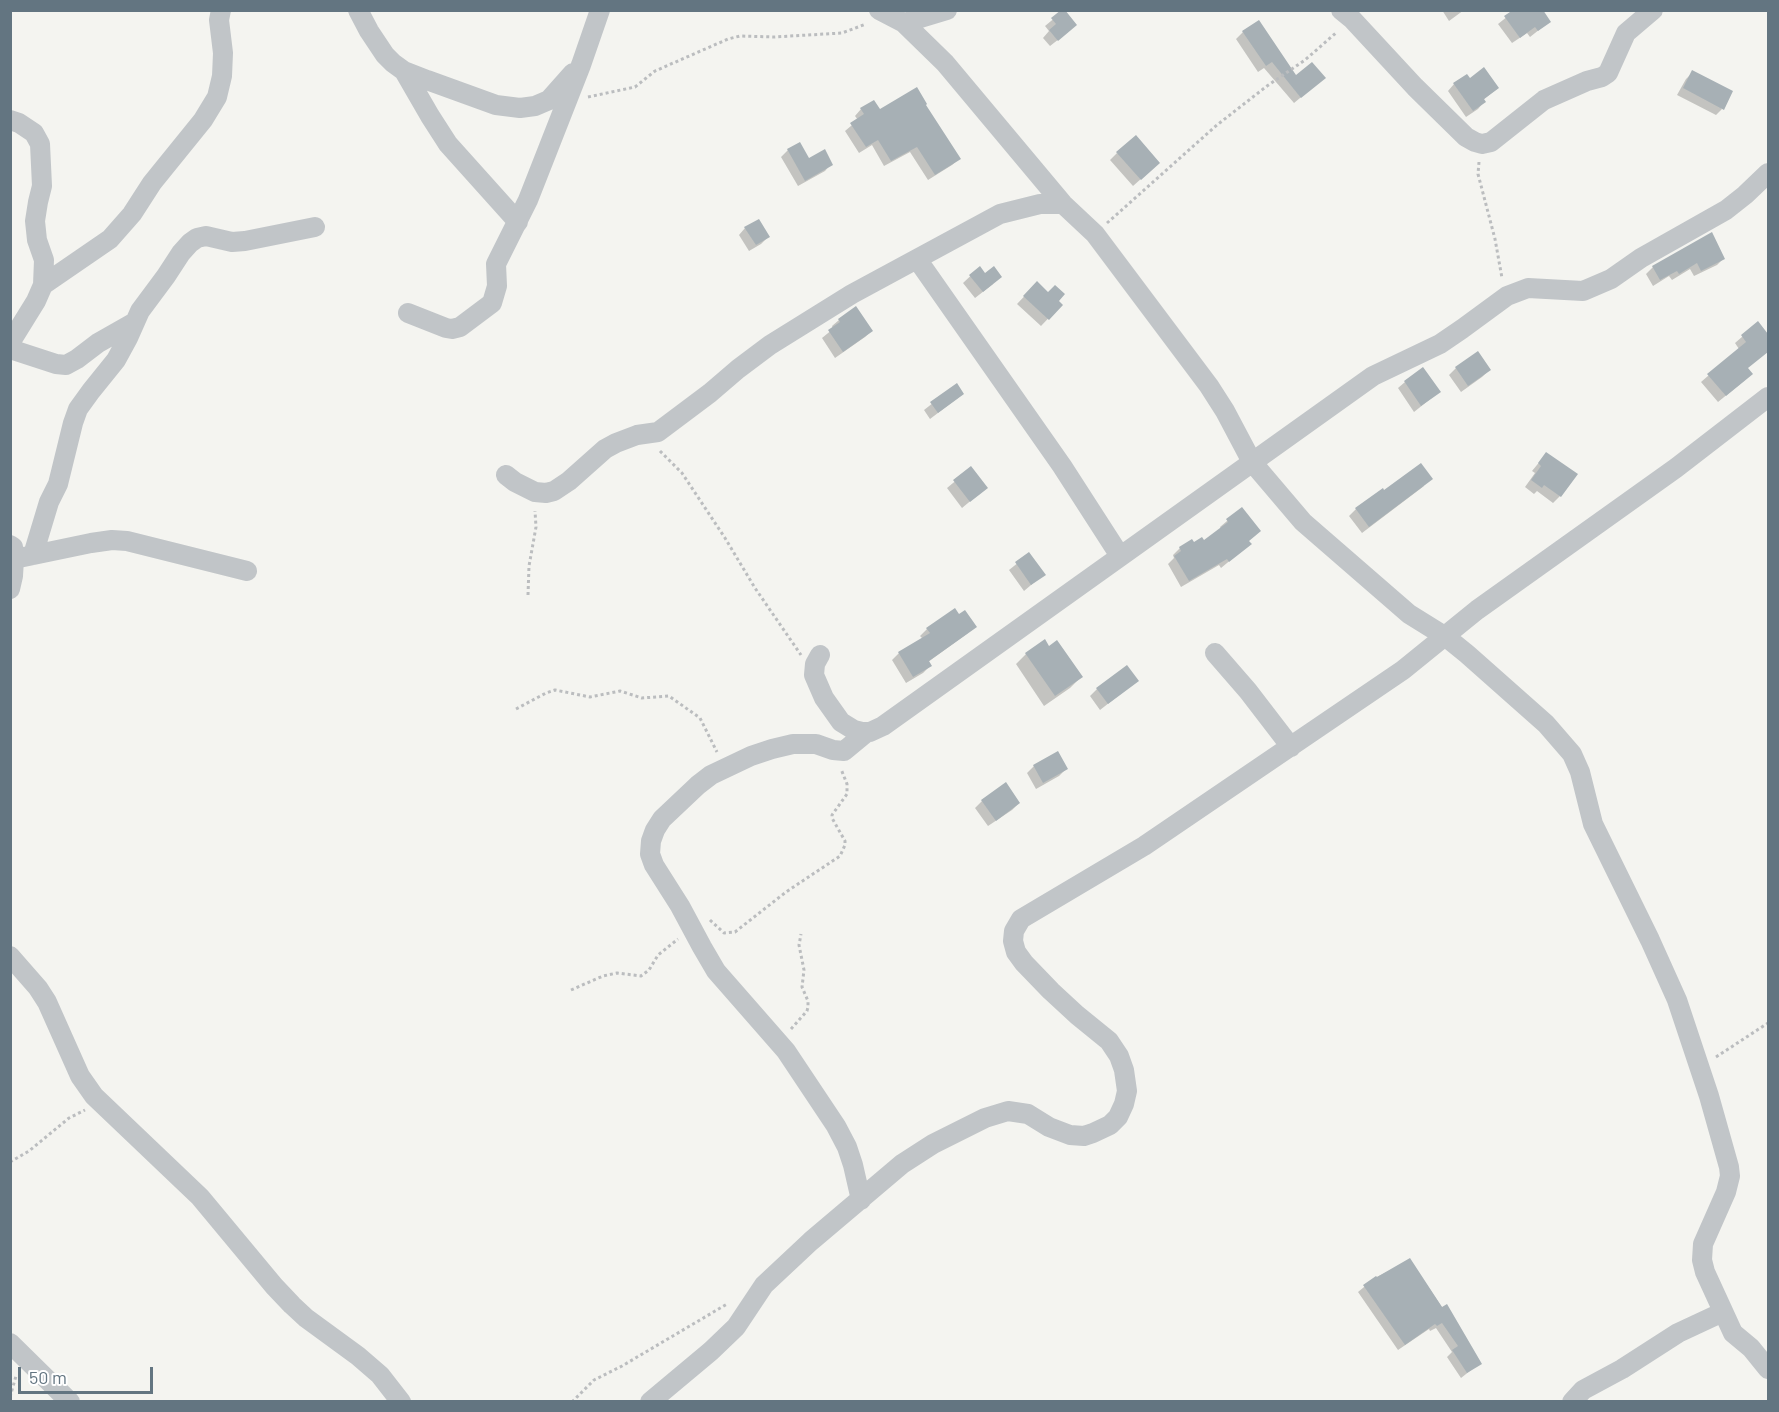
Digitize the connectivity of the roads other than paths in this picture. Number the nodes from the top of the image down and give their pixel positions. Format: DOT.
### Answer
graph roads {
  1 [pos="221,10"];
  2 [pos="358,10"];
  3 [pos="600,10"];
  4 [pos="947,10"];
  5 [pos="1653,10"];
  6 [pos="1346,15"];
  7 [pos="890,16"];
  8 [pos="581,64"];
  9 [pos="404,70"];
  10 [pos="10,120"];
  11 [pos="1768,173"];
  12 [pos="1063,204"];
  13 [pos="518,222"];
  14 [pos="315,227"];
  15 [pos="917,258"];
  16 [pos="43,285"];
  17 [pos="408,313"];
  18 [pos="135,322"];
  19 [pos="10,343"];
  20 [pos="10,349"];
  21 [pos="1768,397"];
  22 [pos="1252,462"];
  23 [pos="506,475"];
  24 [pos="19,553"];
  25 [pos="1120,556"];
  26 [pos="248,572"];
  27 [pos="10,589"];
  28 [pos="1446,637"];
  29 [pos="1215,653"];
  30 [pos="820,655"];
  31 [pos="867,732"];
  32 [pos="1291,747"];
  33 [pos="10,956"];
  34 [pos="861,1200"];
  35 [pos="1723,1312"];
  36 [pos="10,1343"];
  37 [pos="1768,1369"];
  38 [pos="70,1401"];
  39 [pos="401,1401"];
  40 [pos="650,1401"];
  41 [pos="1572,1401"];
  1 -- 16 [label="street"];
  2 -- 9 [label="street"];
  3 -- 8 [label="street"];
  4 -- 7 [label="street"];
  5 -- 6 [label="street"];
  7 -- 12 [label="street"];
  8 -- 9 [label="street"];
  8 -- 13 [label="street"];
  9 -- 13 [label="street"];
  10 -- 16 [label="street"];
  11 -- 22 [label="street"];
  12 -- 15 [label="street"];
  12 -- 22 [label="street"];
  13 -- 17 [label="street"];
  14 -- 18 [label="street"];
  15 -- 23 [label="street"];
  15 -- 25 [label="street"];
  16 -- 19 [label="street"];
  18 -- 20 [label="street"];
  18 -- 24 [label="street"];
  21 -- 28 [label="street"];
  22 -- 25 [label="street"];
  22 -- 28 [label="street"];
  24 -- 26 [label="street"];
  24 -- 27 [label="street"];
  25 -- 31 [label="street"];
  28 -- 32 [label="street"];
  28 -- 35 [label="street"];
  29 -- 32 [label="street"];
  30 -- 31 [label="street"];
  31 -- 34 [label="street"];
  32 -- 34 [label="street"];
  33 -- 39 [label="street"];
  34 -- 40 [label="street"];
  35 -- 37 [label="street"];
  35 -- 41 [label="street"];
  36 -- 38 [label="street"];
}
